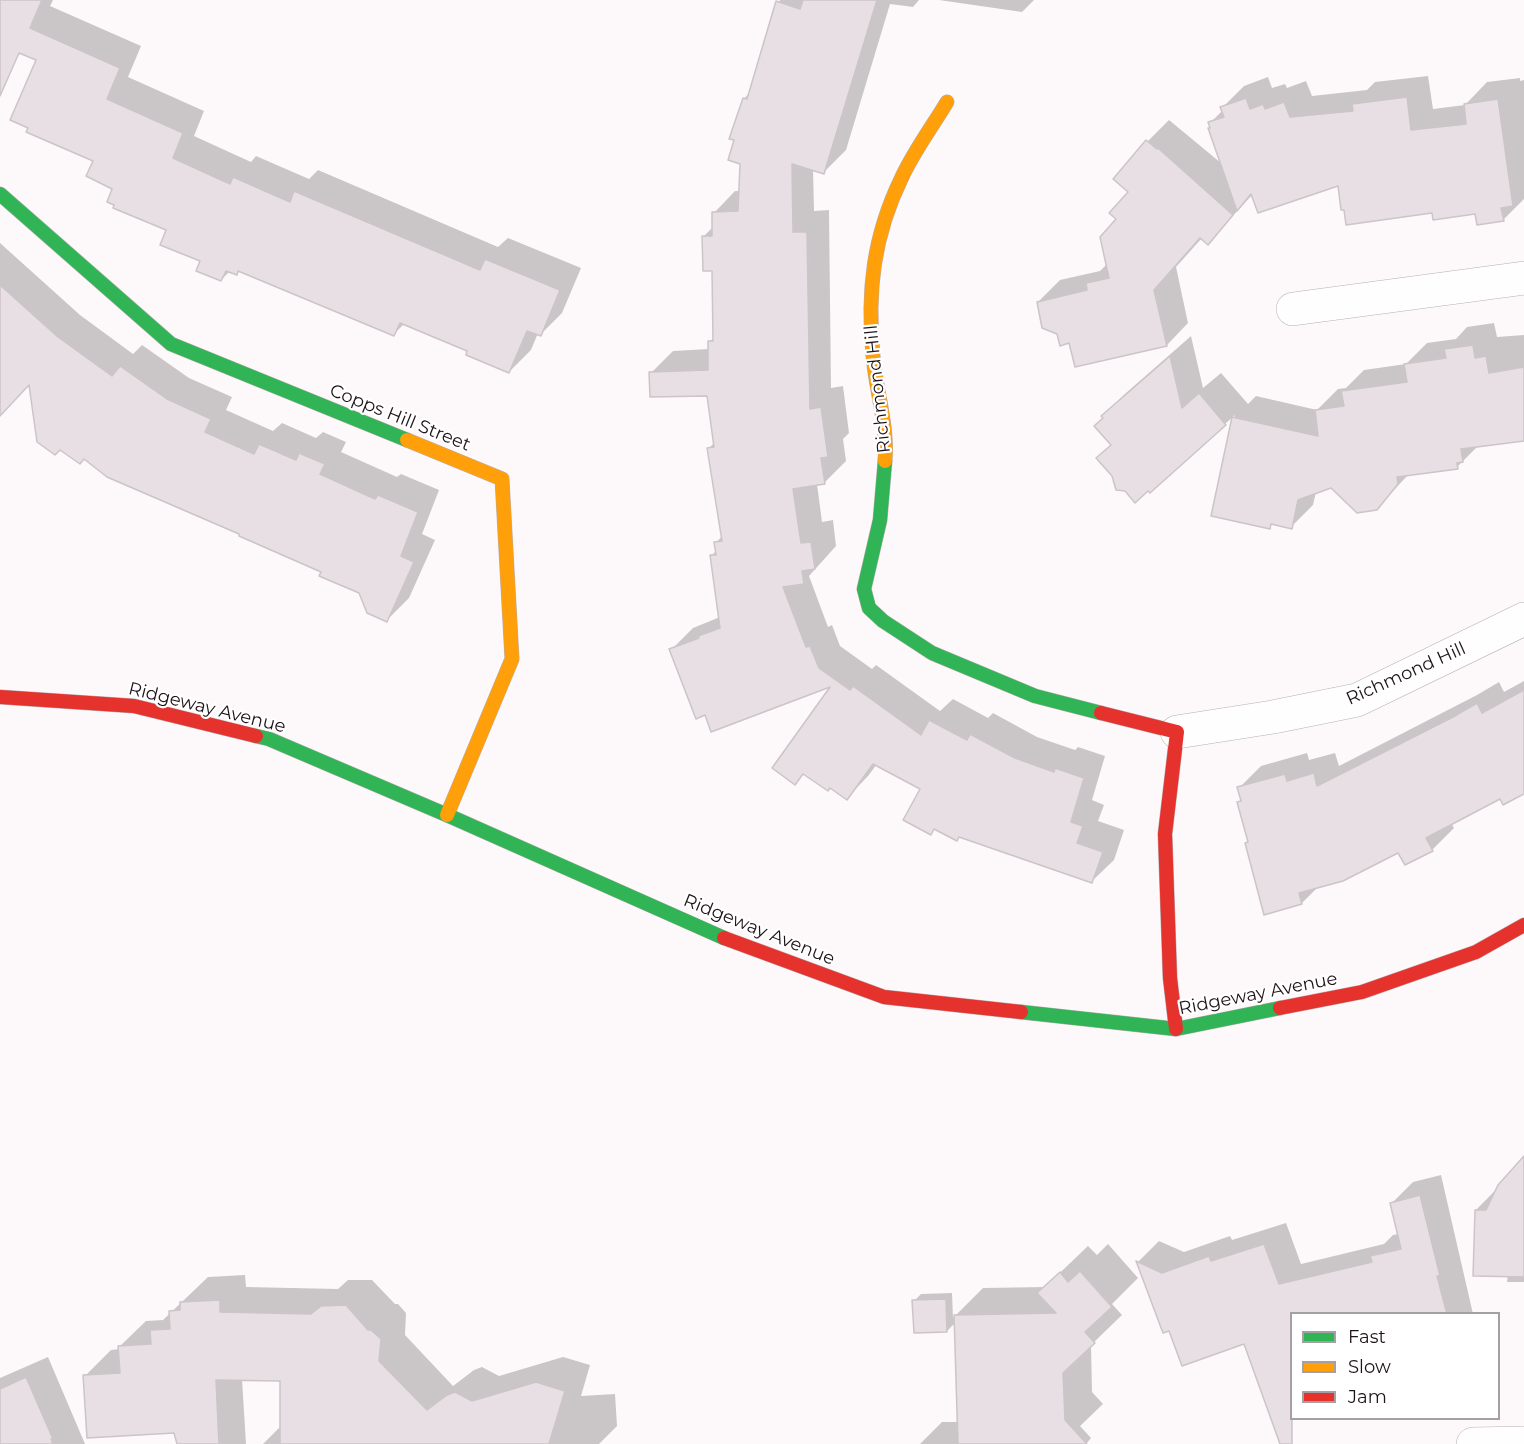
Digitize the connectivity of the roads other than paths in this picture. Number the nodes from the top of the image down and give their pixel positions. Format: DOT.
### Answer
graph roads {
  1 [pos="947,102"];
  2 [pos="0,194"];
  3 [pos="1524,278"];
  4 [pos="1293,309"];
  5 [pos="1524,619"];
  6 [pos="0,697"];
  7 [pos="1177,732"];
  8 [pos="447,815"];
  9 [pos="1524,926"];
  10 [pos="1176,1029"];
  11 [pos="1524,1443"];
  12 [pos="1473,1444"];
  1 -- 7 [label="street, Richmond Hill"];
  2 -- 8 [label="street, Copps Hill Street"];
  3 -- 4 [label="street"];
  5 -- 7 [label="street, Richmond Hill"];
  6 -- 8 [label="street, Ridgeway Avenue"];
  7 -- 10 [label="street"];
  8 -- 10 [label="street, Ridgeway Avenue"];
  9 -- 10 [label="street, Ridgeway Avenue"];
  11 -- 12 [label="street"];
}
